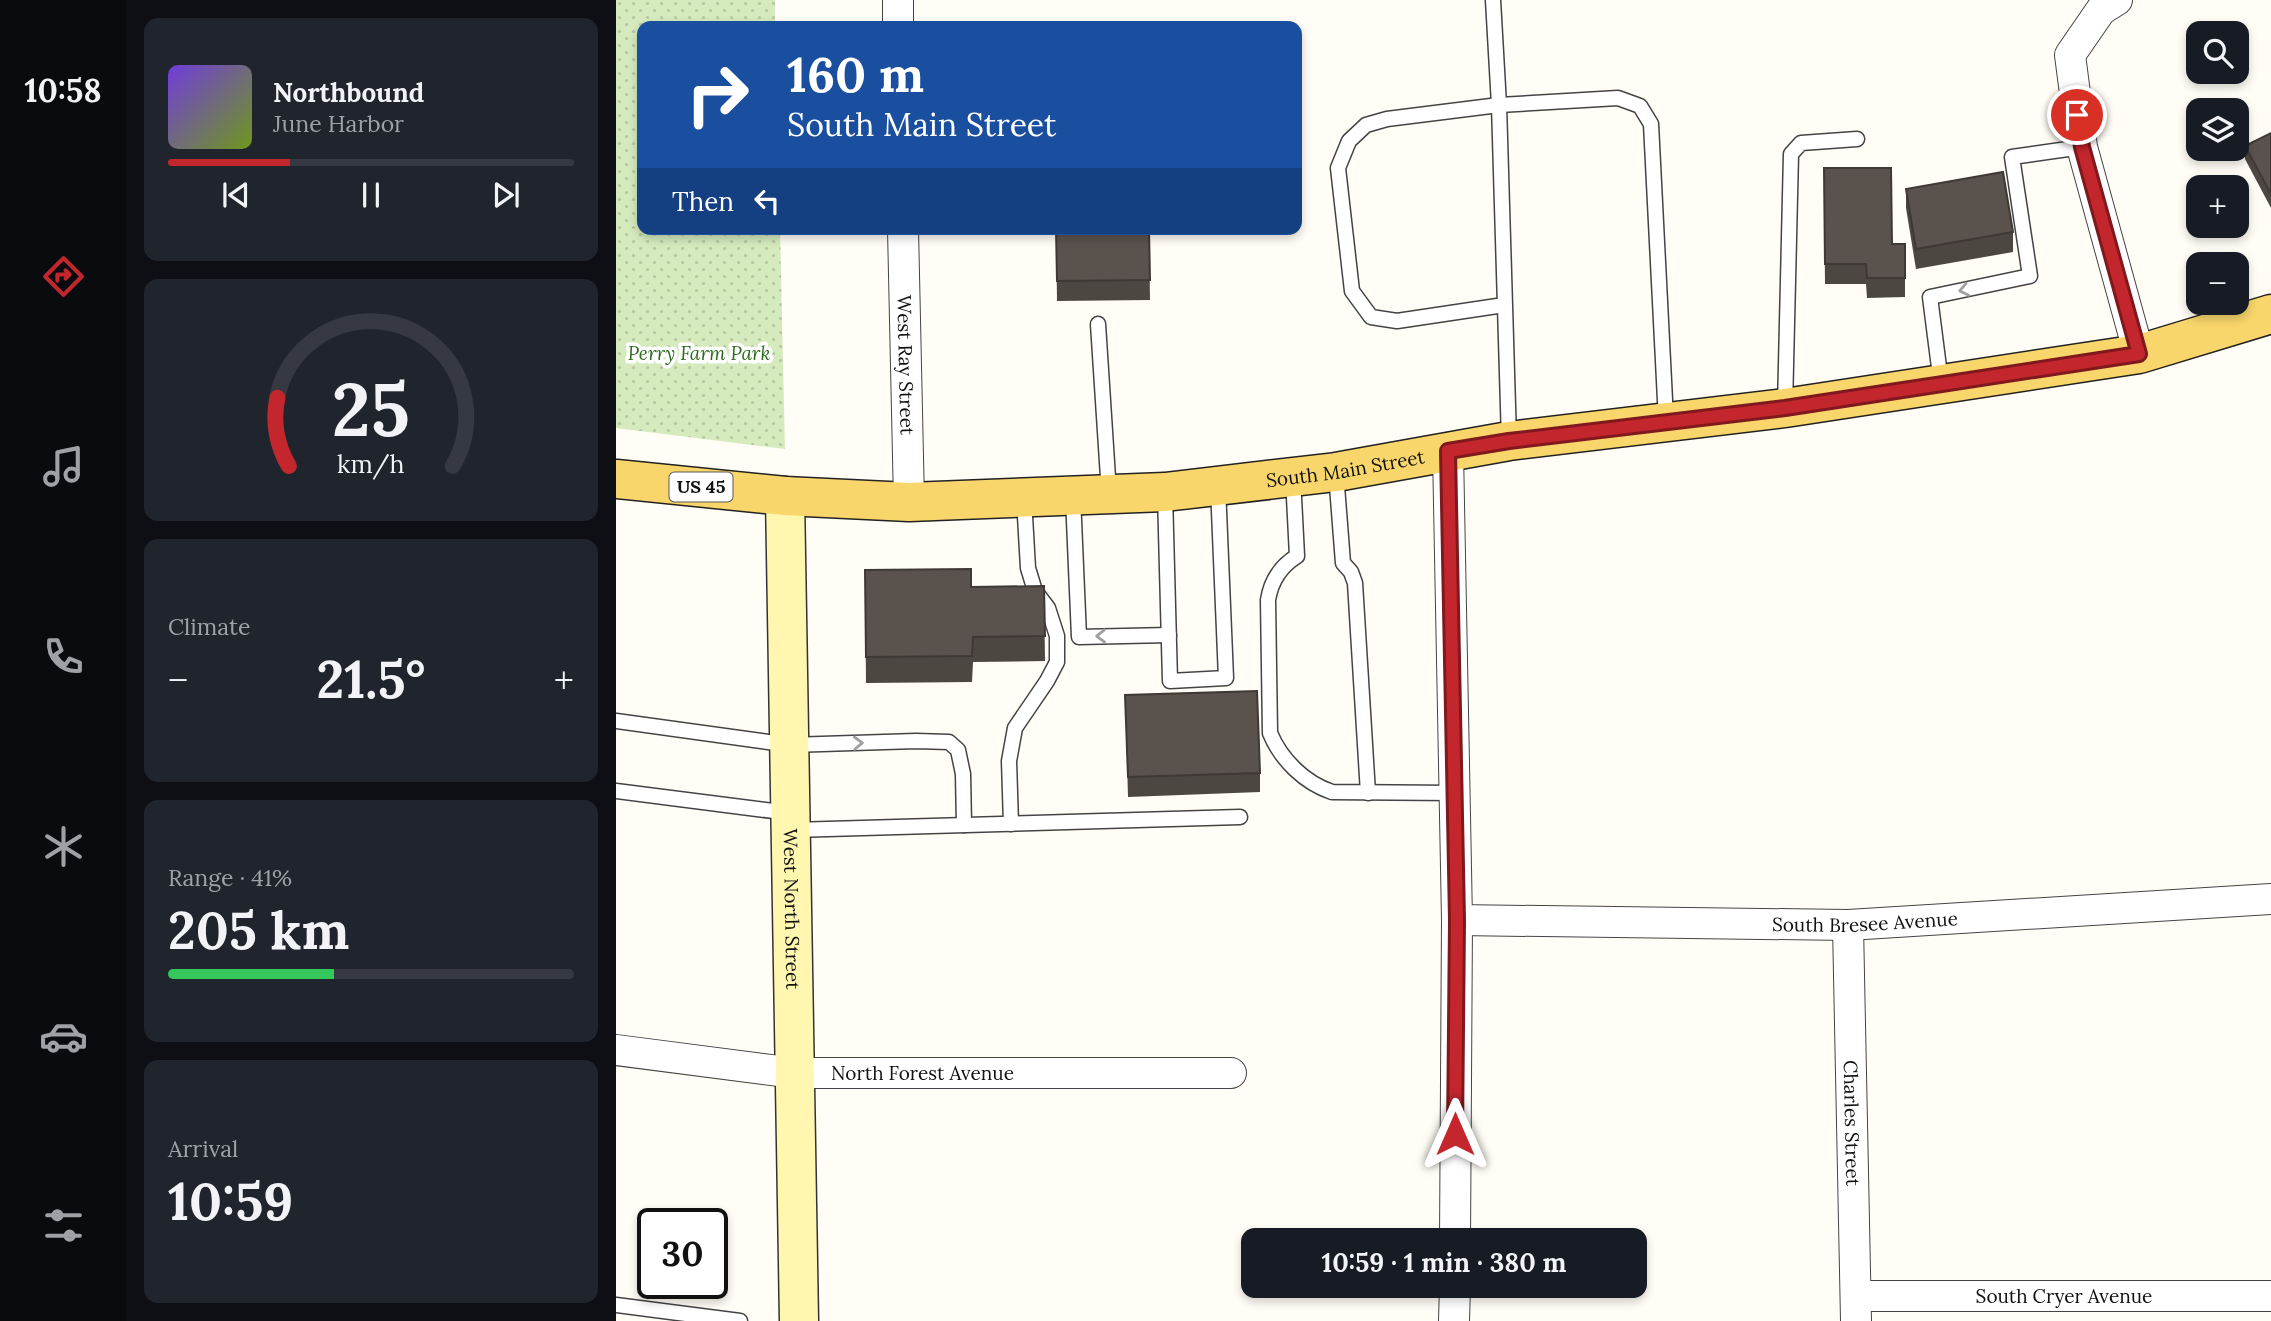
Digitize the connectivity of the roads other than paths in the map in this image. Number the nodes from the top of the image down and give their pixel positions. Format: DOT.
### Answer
graph roads {
  1 [pos="898,0"];
  2 [pos="1493,0"];
  3 [pos="2109,5"];
  4 [pos="898,21"];
  5 [pos="1500,105"];
  6 [pos="1857,139"];
  7 [pos="2082,147"];
  8 [pos="903,235"];
  9 [pos="1504,305"];
  10 [pos="2271,314"];
  11 [pos="1098,324"];
  12 [pos="2139,354"];
  13 [pos="1941,384"];
  14 [pos="1785,408"];
  15 [pos="1666,421"];
  16 [pos="1509,441"];
  17 [pos="1448,451"];
  18 [pos="1336,472"];
  19 [pos="1293,477"];
  20 [pos="616,479"];
  21 [pos="1218,485"];
  22 [pos="1165,492"];
  23 [pos="1091,494"];
  24 [pos="785,496"];
  25 [pos="1023,498"];
  26 [pos="909,502"];
  27 [pos="1169,635"];
  28 [pos="616,721"];
  29 [pos="790,745"];
  30 [pos="616,791"];
  31 [pos="1368,793"];
  32 [pos="1455,793"];
  33 [pos="1240,817"];
  34 [pos="791,822"];
  35 [pos="1011,824"];
  36 [pos="964,825"];
  37 [pos="2271,899"];
  38 [pos="1457,920"];
  39 [pos="1848,925"];
  40 [pos="616,1050"];
  41 [pos="795,1073"];
  42 [pos="1231,1073"];
  43 [pos="1455,1228"];
  44 [pos="2271,1296"];
  45 [pos="1455,1298"];
  46 [pos="616,1305"];
  47 [pos="1856,1308"];
  48 [pos="740,1321"];
  49 [pos="799,1321"];
  50 [pos="1454,1321"];
  1 -- 4 [label="street"];
  2 -- 5 [label="lane"];
  3 -- 7 [label="street"];
  5 -- 9 [label="lane"];
  5 -- 9 [label="lane"];
  5 -- 15 [label="lane"];
  6 -- 14 [label="lane"];
  7 -- 12 [label="street"];
  7 -- 13 [label="lane, one-way"];
  8 -- 26 [label="street, West Ray Street"];
  9 -- 16 [label="lane"];
  10 -- 12 [label="main road, South Main Street / US 45"];
  11 -- 23 [label="lane"];
  12 -- 13 [label="main road, South Main Street / US 45"];
  13 -- 14 [label="main road, South Main Street / US 45"];
  14 -- 15 [label="main road, South Main Street / US 45"];
  15 -- 16 [label="main road, South Main Street / US 45"];
  16 -- 17 [label="main road, South Main Street / US 45"];
  17 -- 18 [label="main road, South Main Street / US 45"];
  17 -- 32 [label="street"];
  18 -- 19 [label="main road, South Main Street / US 45"];
  18 -- 31 [label="lane"];
  19 -- 21 [label="main road, South Main Street / US 45"];
  19 -- 31 [label="lane"];
  20 -- 24 [label="main road, US 45"];
  21 -- 22 [label="main road, South Main Street / US 45"];
  21 -- 27 [label="lane"];
  22 -- 23 [label="main road, South Main Street / US 45"];
  22 -- 27 [label="lane"];
  23 -- 25 [label="main road, South Main Street / US 45"];
  27 -- 23 [label="lane, one-way"];
  24 -- 26 [label="main road, South Main Street / US 45"];
  24 -- 29 [label="main road, West North Street"];
  25 -- 26 [label="main road, South Main Street / US 45"];
  25 -- 35 [label="lane"];
  28 -- 29 [label="lane"];
  29 -- 34 [label="main road, West North Street"];
  29 -- 36 [label="lane, one-way"];
  30 -- 34 [label="lane"];
  31 -- 32 [label="lane"];
  32 -- 38 [label="street"];
  33 -- 35 [label="lane"];
  34 -- 36 [label="lane"];
  34 -- 41 [label="main road, West North Street"];
  35 -- 36 [label="lane"];
  37 -- 39 [label="street, South Bresee Avenue"];
  38 -- 39 [label="street, South Bresee Avenue"];
  38 -- 43 [label="street"];
  39 -- 47 [label="street, Charles Street"];
  40 -- 41 [label="street, North Forest Avenue"];
  41 -- 42 [label="street, North Forest Avenue"];
  41 -- 49 [label="main road, West North Street"];
  44 -- 47 [label="street, South Cryer Avenue"];
  45 -- 50 [label="street"];
  46 -- 48 [label="lane"];
}
